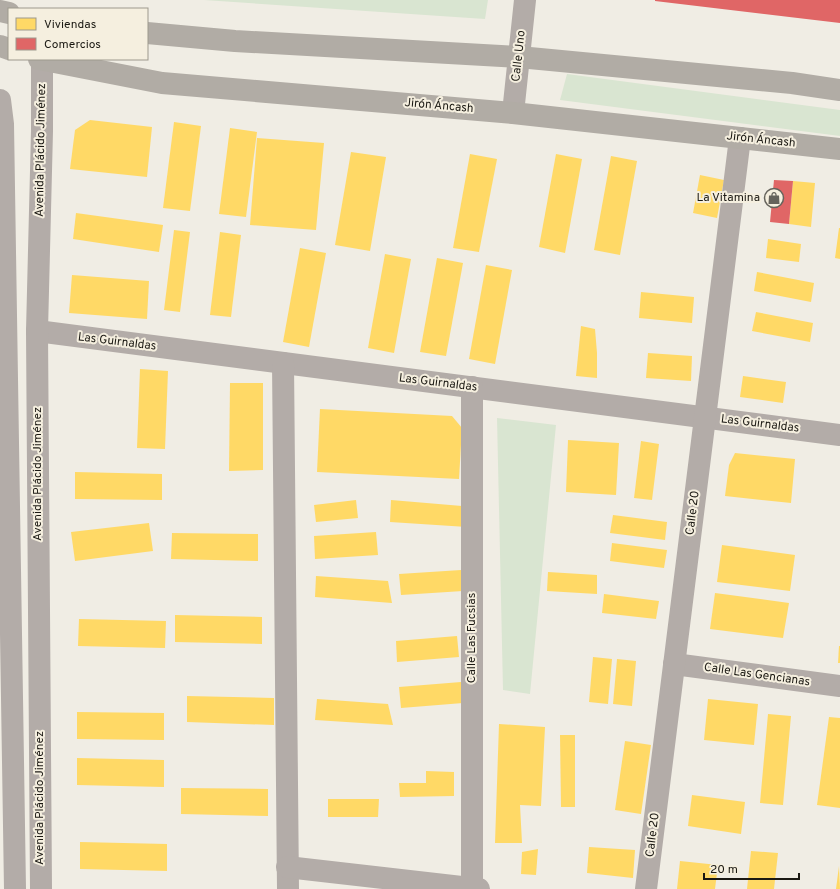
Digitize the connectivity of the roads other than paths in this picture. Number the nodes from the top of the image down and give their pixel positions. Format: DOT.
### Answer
graph roads {
  1 [pos="525,0"];
  2 [pos="148,33"];
  3 [pos="519,58"];
  4 [pos="41,60"];
  5 [pos="46,60"];
  6 [pos="840,90"];
  7 [pos="0,100"];
  8 [pos="513,113"];
  9 [pos="740,138"];
  10 [pos="840,149"];
  11 [pos="37,331"];
  12 [pos="283,363"];
  13 [pos="472,388"];
  14 [pos="705,417"];
  15 [pos="840,435"];
  16 [pos="674,664"];
  17 [pos="840,686"];
  18 [pos="287,867"];
  19 [pos="475,888"];
  20 [pos="15,889"];
  21 [pos="41,889"];
  22 [pos="288,889"];
  23 [pos="646,889"];
  1 -- 3 [label="street, Calle Uno"];
  2 -- 3 [label="main road"];
  3 -- 6 [label="main road"];
  3 -- 8 [label="street, Calle Uno"];
  4 -- 11 [label="street, Avenida Plácido Jiménez"];
  5 -- 8 [label="main road, Jirón Áncash"];
  7 -- 20 [label="street, Avenida Plácido Jiménez"];
  8 -- 9 [label="main road, Jirón Áncash"];
  9 -- 10 [label="main road, Jirón Áncash"];
  9 -- 14 [label="street, Calle 20"];
  11 -- 12 [label="street, Las Guirnaldas"];
  11 -- 21 [label="street, Avenida Plácido Jiménez"];
  12 -- 13 [label="street, Las Guirnaldas"];
  12 -- 18 [label="street"];
  13 -- 14 [label="street, Las Guirnaldas"];
  13 -- 19 [label="street, Calle Las Fucsias"];
  14 -- 15 [label="street, Las Guirnaldas"];
  14 -- 16 [label="street, Calle 20"];
  16 -- 17 [label="street, Calle Las Gencianas"];
  16 -- 23 [label="street, Calle 20"];
  18 -- 19 [label="street"];
  18 -- 22 [label="street"];
}
